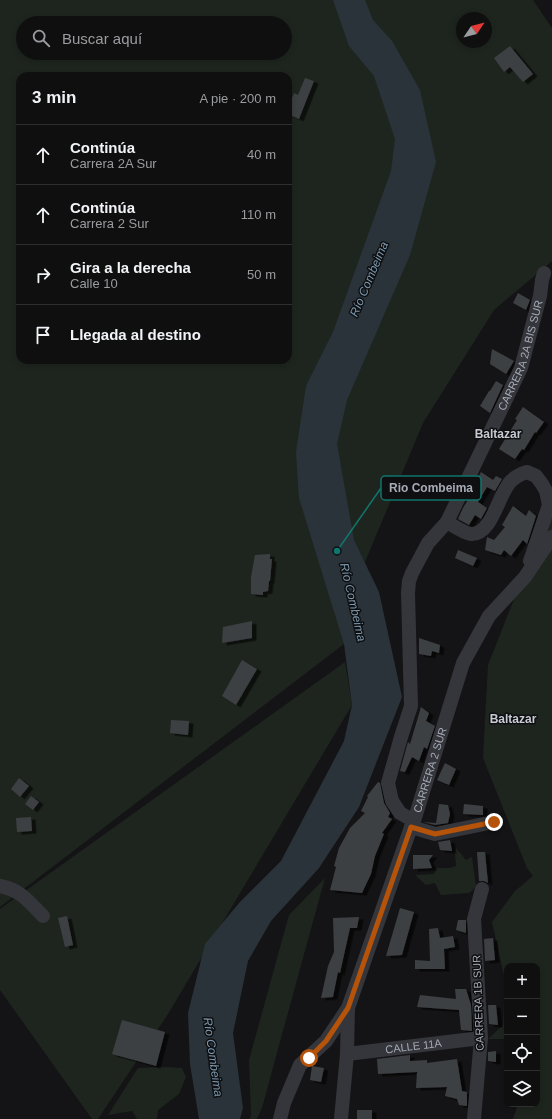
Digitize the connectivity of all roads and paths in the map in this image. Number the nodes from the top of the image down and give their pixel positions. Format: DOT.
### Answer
graph roads {
  1 [pos="544,272"];
  2 [pos="447,522"];
  3 [pos="552,537"];
  4 [pos="525,577"];
  5 [pos="494,822"];
  6 [pos="413,824"];
  7 [pos="0,886"];
  8 [pos="482,888"];
  9 [pos="43,916"];
  10 [pos="348,1008"];
  11 [pos="481,1038"];
  12 [pos="347,1054"];
  13 [pos="280,1119"];
  14 [pos="341,1119"];
  15 [pos="474,1119"];
  1 -- 2 [label="street, CARRERA 2A BIS SUR"];
  2 -- 4 [label="street"];
  2 -- 6 [label="street, CARRERA 2A BIS SUR"];
  3 -- 4 [label="street, CARRERA 2 SUR"];
  4 -- 6 [label="street, CARRERA 2 SUR"];
  5 -- 6 [label="street, CARRERA 2A BIS SUR"];
  6 -- 10 [label="street, CARRERA 2 SUR"];
  7 -- 9 [label="street"];
  8 -- 11 [label="street, CARRERA 1B SUR"];
  10 -- 12 [label="street, CARRERA 2 SUR"];
  10 -- 13 [label="street"];
  11 -- 12 [label="street, CALLE 11A"];
  11 -- 15 [label="street, CARRERA 1B SUR"];
  12 -- 14 [label="street, CARRERA 2 SUR"];
}
